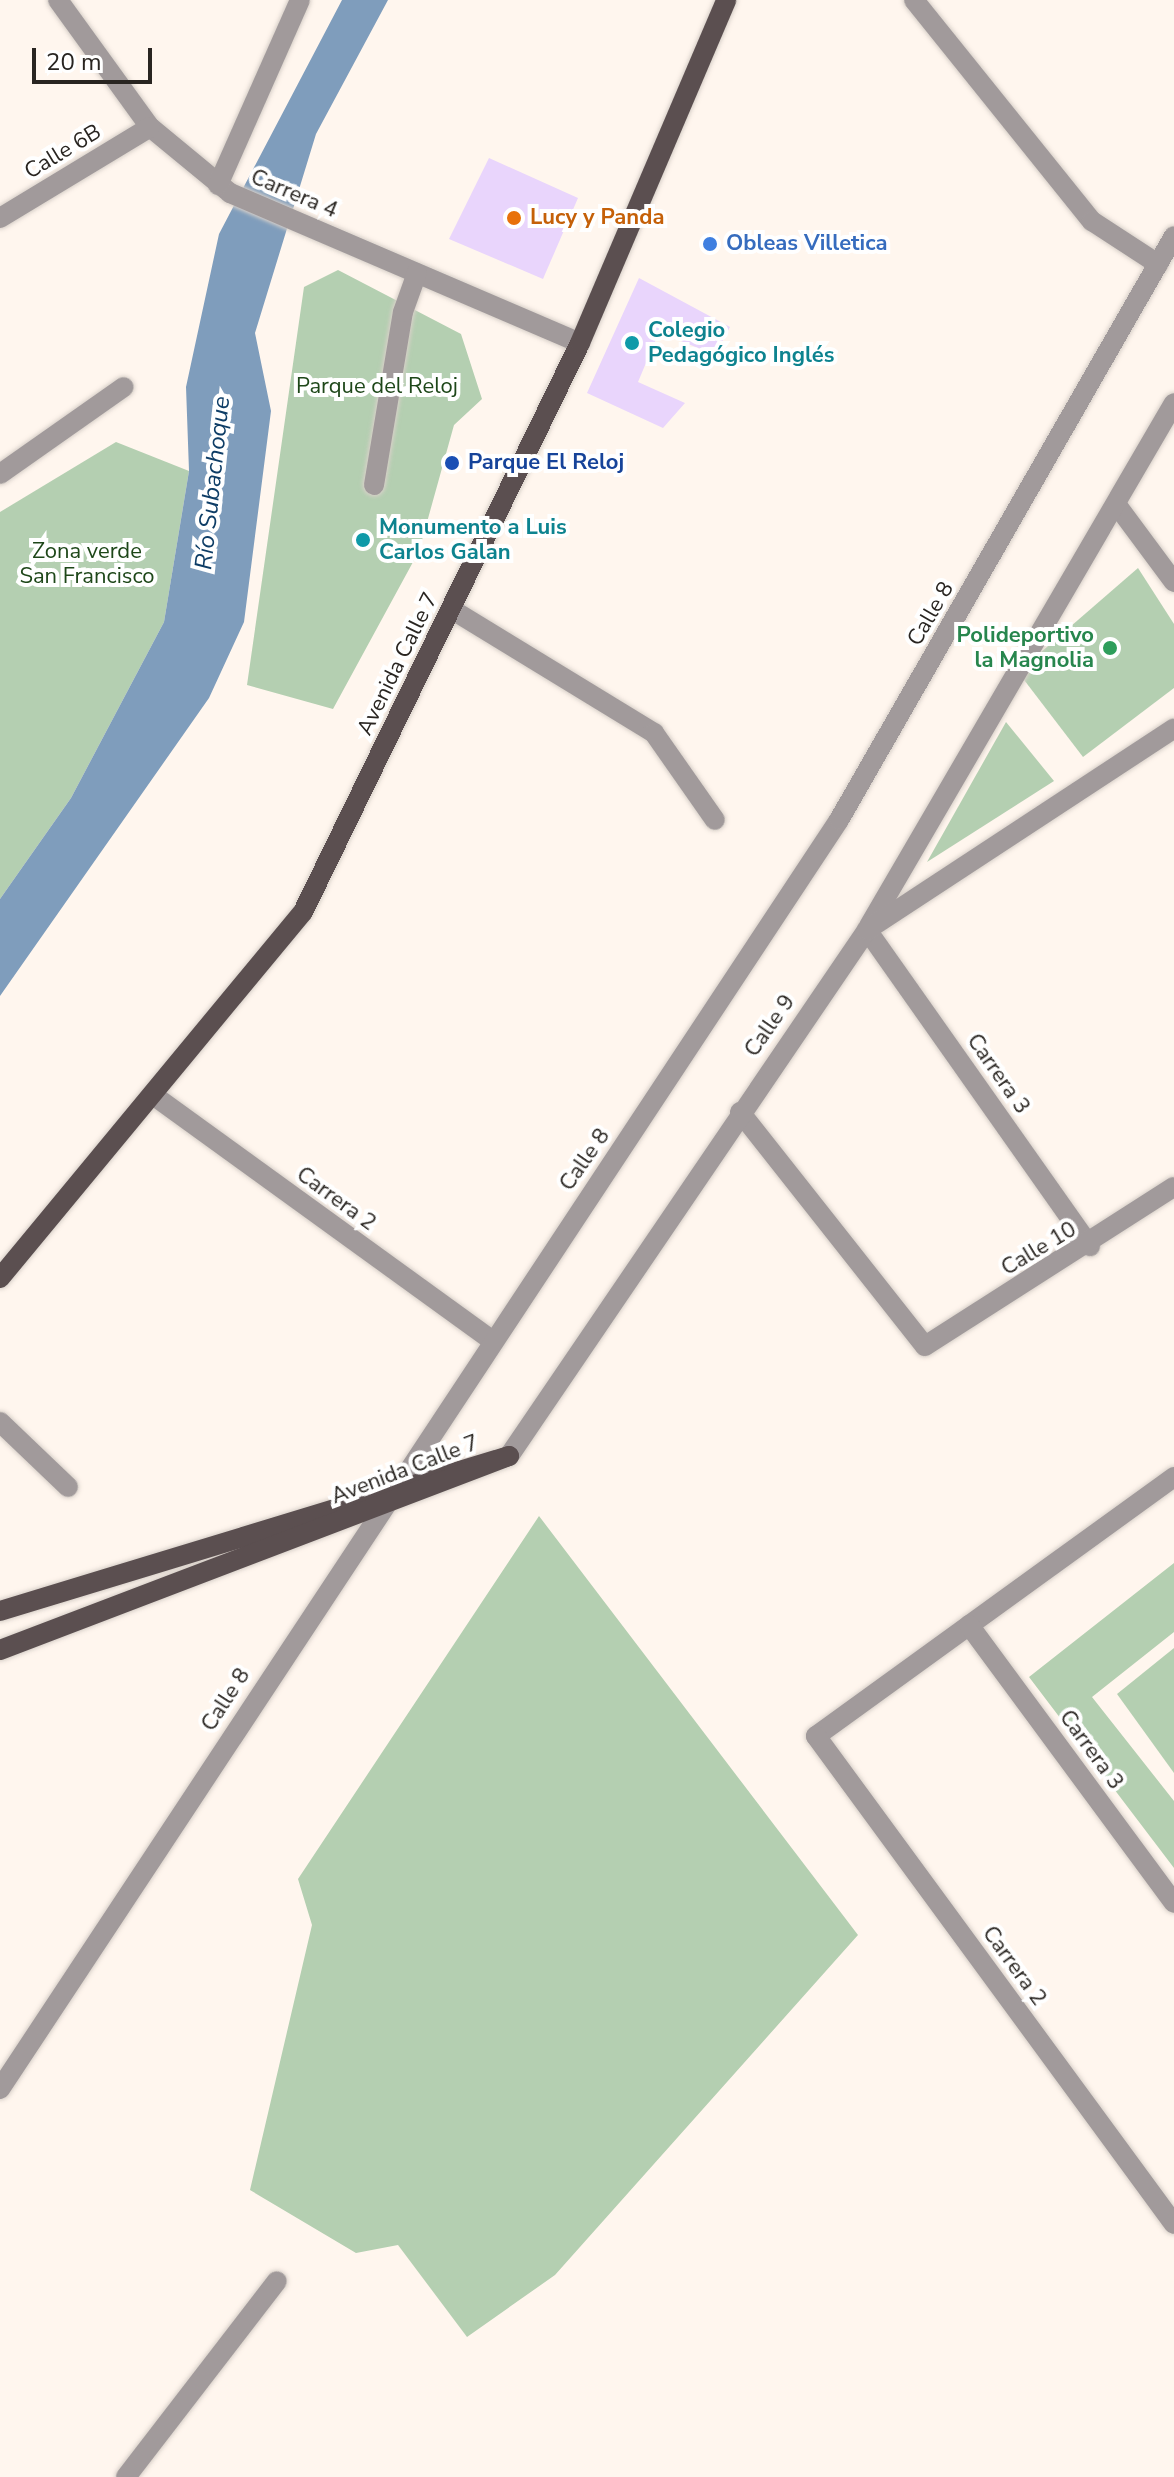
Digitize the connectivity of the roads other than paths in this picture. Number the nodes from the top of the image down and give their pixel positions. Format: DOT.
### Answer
graph roads {
  1 [pos="58,0"];
  2 [pos="300,0"];
  3 [pos="726,0"];
  4 [pos="914,0"];
  5 [pos="150,127"];
  6 [pos="224,189"];
  7 [pos="0,218"];
  8 [pos="1174,236"];
  9 [pos="1158,264"];
  10 [pos="417,273"];
  11 [pos="580,343"];
  12 [pos="124,387"];
  13 [pos="1174,403"];
  14 [pos="0,474"];
  15 [pos="374,485"];
  16 [pos="1116,504"];
  17 [pos="1174,582"];
  18 [pos="451,609"];
  19 [pos="1174,728"];
  20 [pos="715,820"];
  21 [pos="867,930"];
  22 [pos="153,1095"];
  23 [pos="740,1112"];
  24 [pos="1174,1187"];
  25 [pos="1090,1246"];
  26 [pos="0,1278"];
  27 [pos="491,1340"];
  28 [pos="0,1422"];
  29 [pos="509,1456"];
  30 [pos="68,1487"];
  31 [pos="1170,1487"];
  32 [pos="0,1611"];
  33 [pos="969,1625"];
  34 [pos="0,1650"];
  35 [pos="1174,1903"];
  36 [pos="0,2089"];
  37 [pos="1174,2224"];
  38 [pos="277,2281"];
  39 [pos="126,2477"];
  1 -- 5 [label="street, Carrera 4"];
  2 -- 6 [label="street"];
  3 -- 11 [label="main road, Avenida Calle 7"];
  4 -- 9 [label="street"];
  5 -- 6 [label="street, Carrera 4"];
  5 -- 7 [label="street, Calle 6B"];
  6 -- 10 [label="street, Carrera 4"];
  8 -- 9 [label="street, Calle 8"];
  9 -- 27 [label="street, Calle 8"];
  10 -- 11 [label="street, Carrera 4"];
  10 -- 15 [label="street"];
  11 -- 18 [label="main road, Avenida Calle 7"];
  12 -- 14 [label="street"];
  13 -- 16 [label="street"];
  16 -- 17 [label="street"];
  16 -- 21 [label="street"];
  18 -- 20 [label="street"];
  18 -- 22 [label="main road, Avenida Calle 7"];
  19 -- 21 [label="street, Calle 9"];
  21 -- 23 [label="street, Calle 9"];
  21 -- 25 [label="street, Carrera 3"];
  22 -- 26 [label="main road, Avenida Calle 7"];
  22 -- 27 [label="street, Carrera 2"];
  23 -- 25 [label="street, Calle 10"];
  23 -- 29 [label="street, Calle 9"];
  24 -- 25 [label="street, Calle 10"];
  27 -- 36 [label="street, Calle 8"];
  28 -- 30 [label="street"];
  29 -- 32 [label="main road, Avenida Calle 7"];
  29 -- 34 [label="main road, Avenida Calle 7"];
  31 -- 33 [label="street"];
  33 -- 35 [label="street, Carrera 3"];
  33 -- 37 [label="street, Carrera 2"];
  38 -- 39 [label="street"];
}
